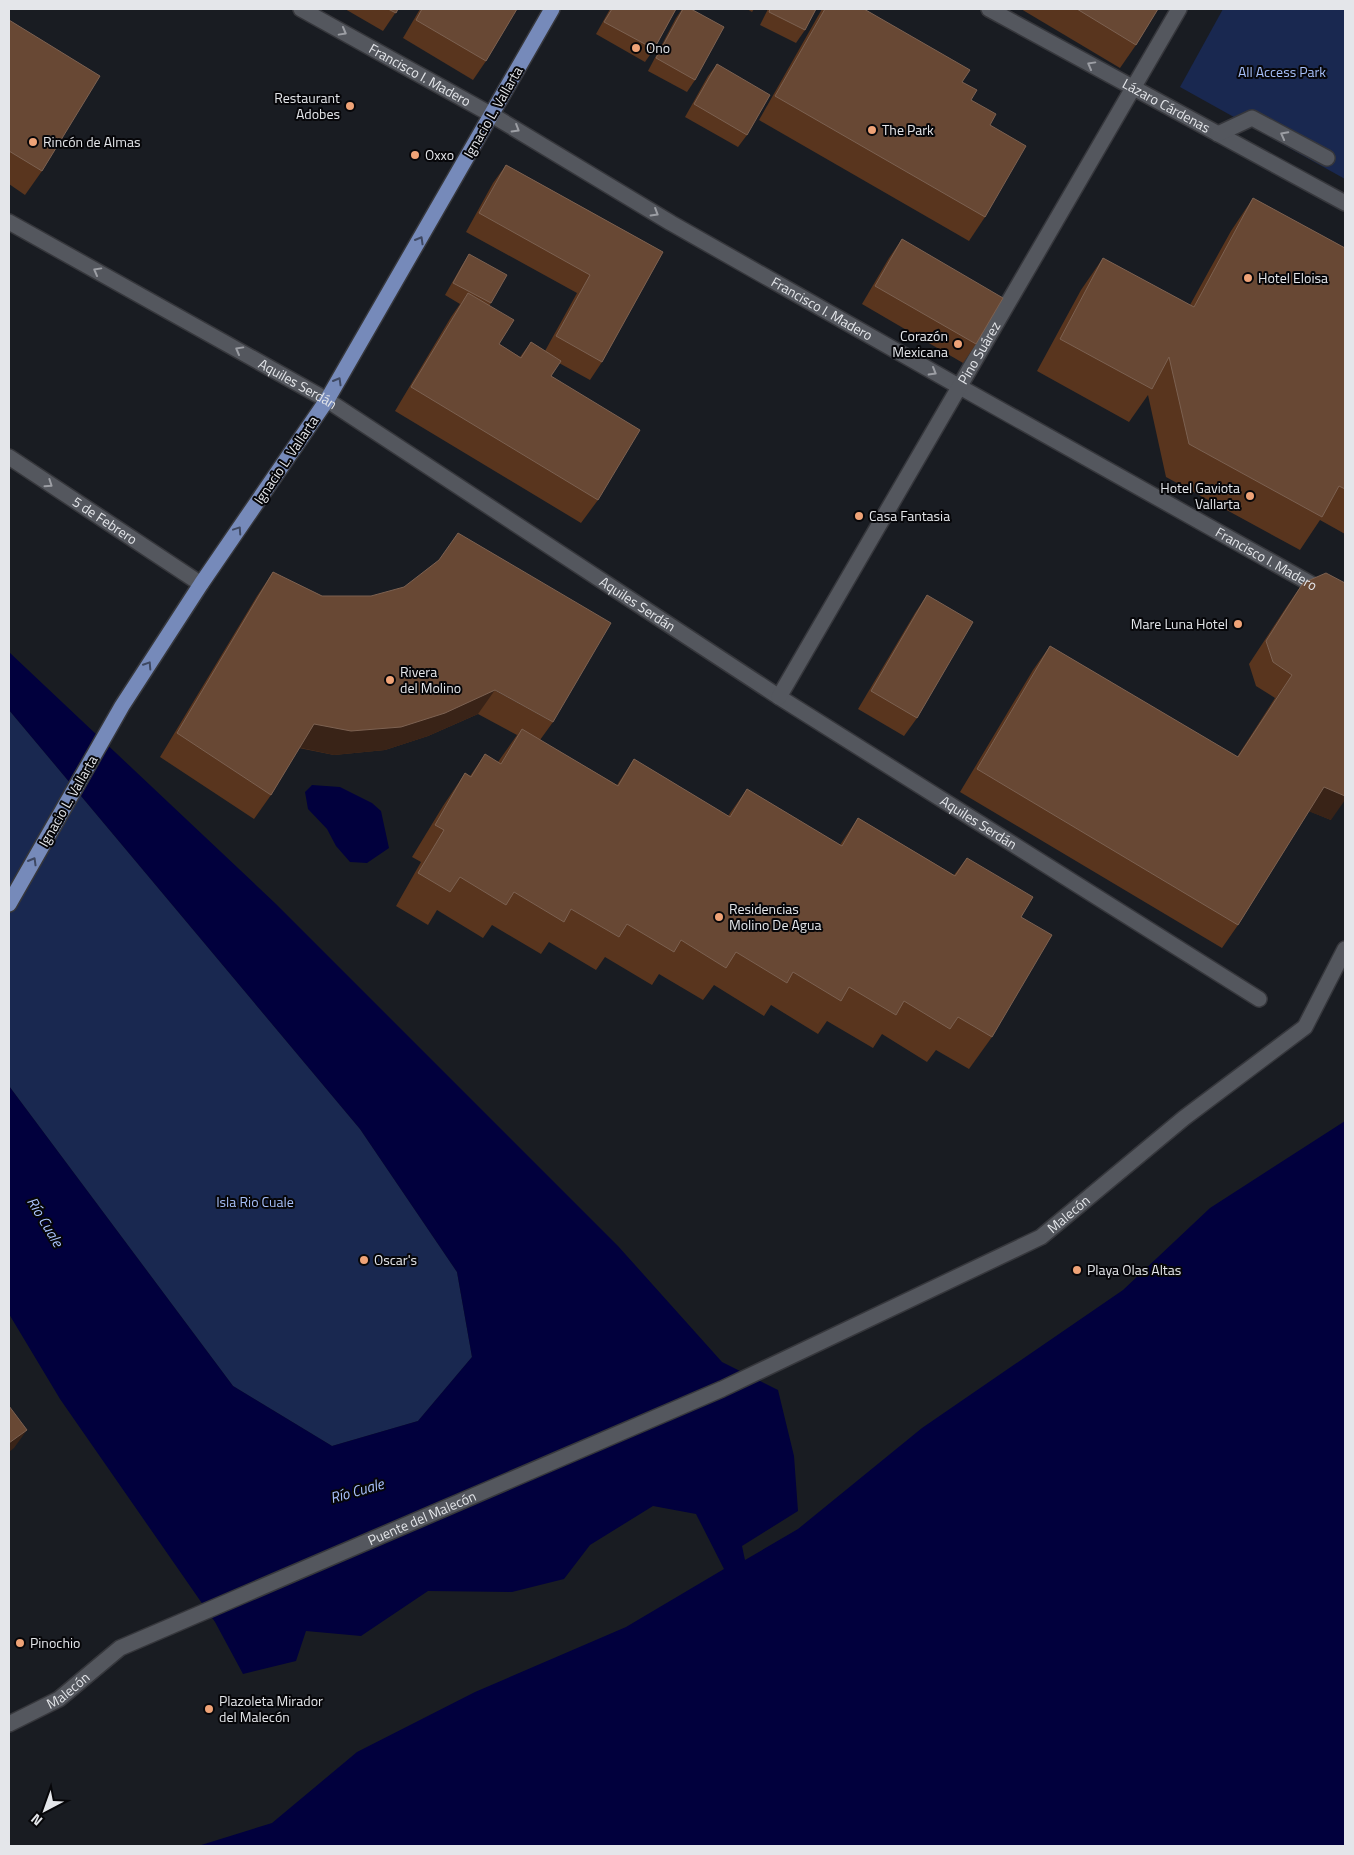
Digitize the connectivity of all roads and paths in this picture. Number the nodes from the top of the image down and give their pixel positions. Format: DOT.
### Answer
graph roads {
  1 [pos="301,9"];
  2 [pos="552,9"];
  3 [pos="988,9"];
  4 [pos="1179,9"];
  5 [pos="1134,89"];
  6 [pos="492,115"];
  7 [pos="1218,134"];
  8 [pos="1327,158"];
  9 [pos="1345,203"];
  10 [pos="9,222"];
  11 [pos="960,387"];
  12 [pos="327,400"];
  13 [pos="9,457"];
  14 [pos="201,584"];
  15 [pos="1345,603"];
  16 [pos="779,697"];
  17 [pos="9,904"];
  18 [pos="1345,948"];
  19 [pos="1259,998"];
  20 [pos="722,1390"];
  21 [pos="120,1648"];
  22 [pos="9,1724"];
  1 -- 6 [label="street, Francisco I. Madero, one-way"];
  2 -- 6 [label="main road, Ignacio L. Vallarta"];
  5 -- 3 [label="street, Lázaro Cárdenas, one-way"];
  4 -- 5 [label="street, Pino Suárez"];
  5 -- 7 [label="street, Lázaro Cárdenas"];
  5 -- 11 [label="street, Pino Suárez"];
  6 -- 11 [label="street, Francisco I. Madero, one-way"];
  12 -- 6 [label="main road, Ignacio L. Vallarta, one-way"];
  8 -- 7 [label="street, one-way"];
  7 -- 9 [label="street, Lázaro Cárdenas"];
  12 -- 10 [label="street, Aquiles Serdán, one-way"];
  11 -- 15 [label="street, Francisco I. Madero"];
  11 -- 16 [label="street, Pino Suárez"];
  14 -- 12 [label="main road, Ignacio L. Vallarta, one-way"];
  12 -- 16 [label="street, Aquiles Serdán"];
  13 -- 14 [label="street, 5 de Febrero, one-way"];
  17 -- 14 [label="main road, Ignacio L. Vallarta, one-way"];
  16 -- 19 [label="street, Aquiles Serdán"];
  18 -- 20 [label="street, Malecón"];
  20 -- 21 [label="street, Puente del Malecón"];
  21 -- 22 [label="street, Malecón"];
}
